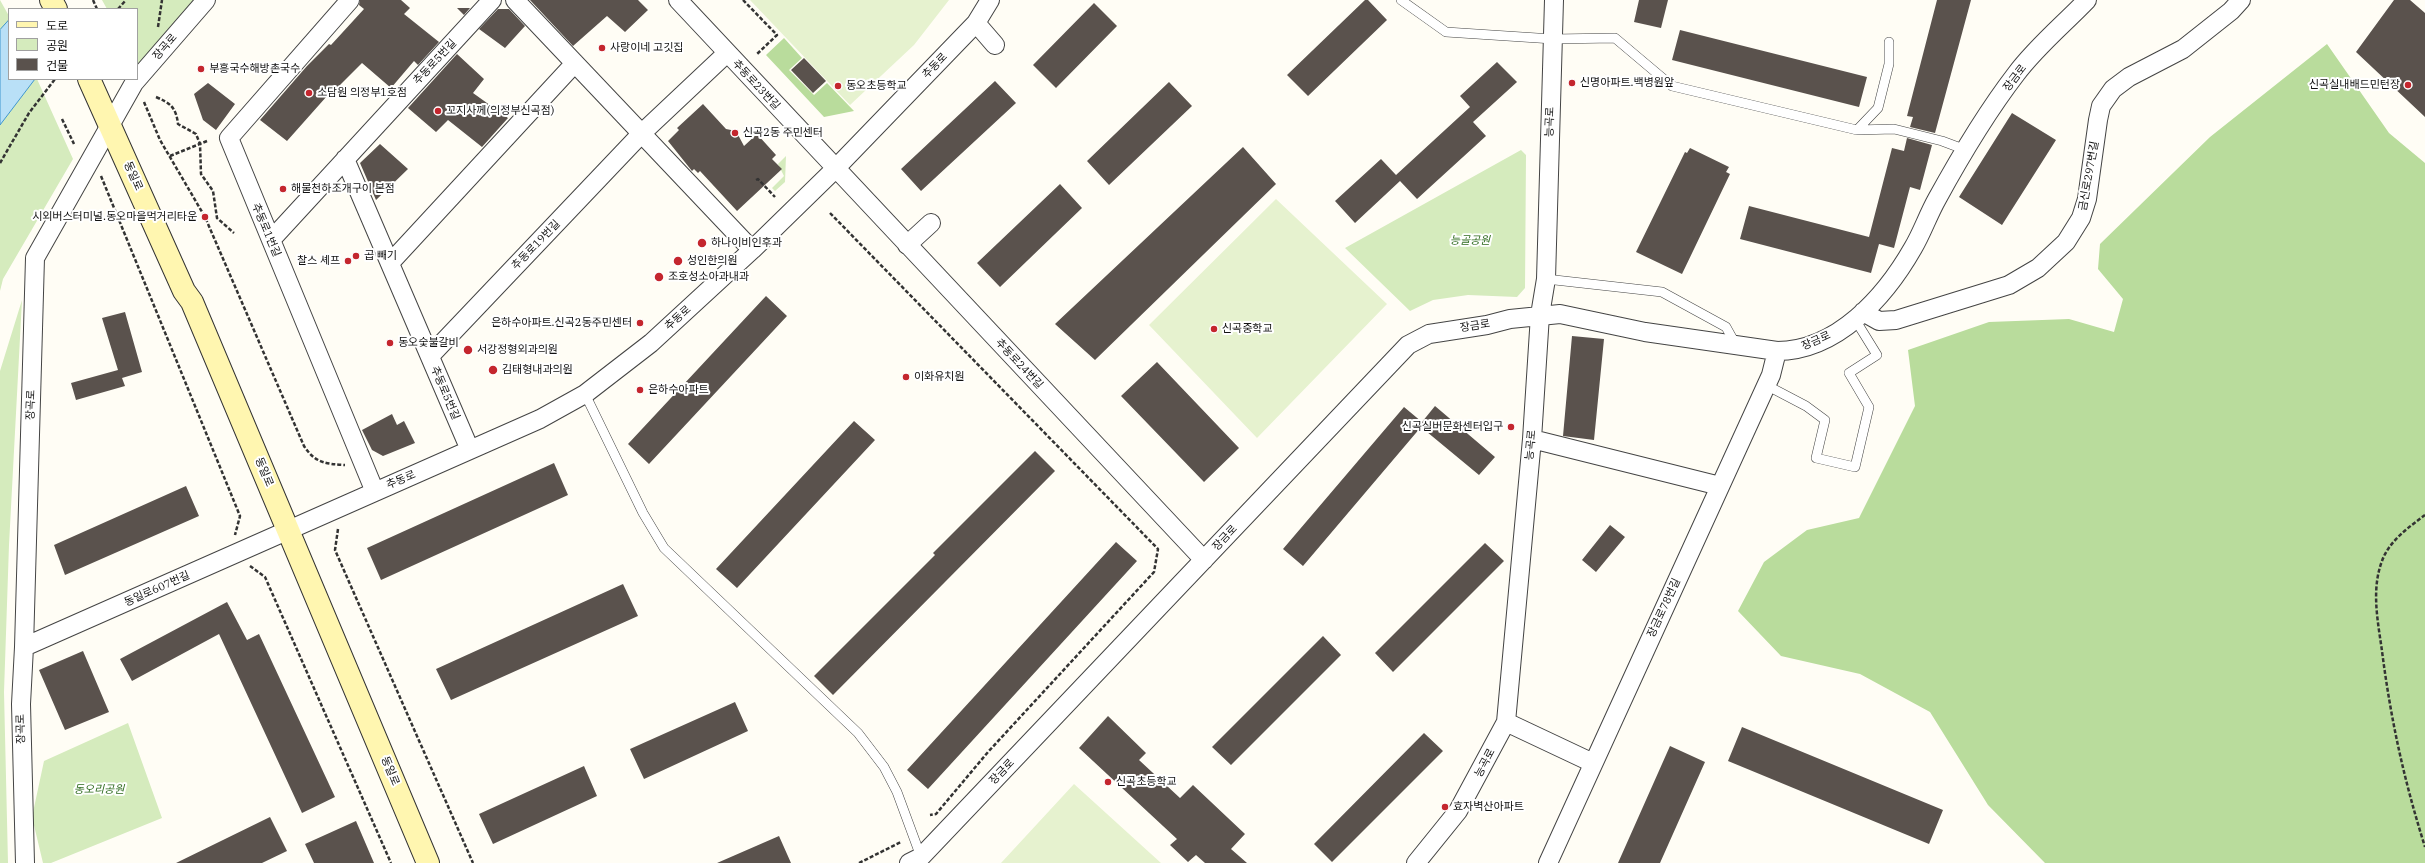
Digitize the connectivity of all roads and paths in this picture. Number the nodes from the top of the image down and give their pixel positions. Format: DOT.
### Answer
graph roads {
  1 [pos="126,0"];
  2 [pos="206,0"];
  3 [pos="350,0"];
  4 [pos="492,0"];
  5 [pos="515,0"];
  6 [pos="678,0"];
  7 [pos="743,0"];
  8 [pos="990,0"];
  9 [pos="1401,0"];
  10 [pos="1554,0"];
  11 [pos="2087,0"];
  12 [pos="2241,0"];
  13 [pos="119,8"];
  14 [pos="976,23"];
  15 [pos="1553,39"];
  16 [pos="1889,42"];
  17 [pos="995,45"];
  18 [pos="727,53"];
  19 [pos="757,54"];
  20 [pos="575,63"];
  21 [pos="138,77"];
  22 [pos="54,80"];
  23 [pos="136,80"];
  24 [pos="91,82"];
  25 [pos="156,97"];
  26 [pos="143,99"];
  27 [pos="62,120"];
  28 [pos="110,125"];
  29 [pos="1857,130"];
  30 [pos="642,133"];
  31 [pos="207,140"];
  32 [pos="74,144"];
  33 [pos="200,144"];
  34 [pos="1966,150"];
  35 [pos="170,156"];
  36 [pos="345,159"];
  37 [pos="0,163"];
  38 [pos="835,169"];
  39 [pos="94,175"];
  40 [pos="756,180"];
  41 [pos="775,197"];
  42 [pos="830,213"];
  43 [pos="931,223"];
  44 [pos="234,233"];
  45 [pos="271,240"];
  46 [pos="907,245"];
  47 [pos="752,250"];
  48 [pos="390,263"];
  49 [pos="1546,279"];
  50 [pos="1540,315"];
  51 [pos="1859,317"];
  52 [pos="1737,346"];
  53 [pos="1777,351"];
  54 [pos="430,356"];
  55 [pos="1766,385"];
  56 [pos="585,394"];
  57 [pos="1532,439"];
  58 [pos="470,450"];
  59 [pos="346,465"];
  60 [pos="1720,486"];
  61 [pos="375,492"];
  62 [pos="2425,515"];
  63 [pos="342,527"];
  64 [pos="289,530"];
  65 [pos="227,538"];
  66 [pos="1204,560"];
  67 [pos="246,563"];
  68 [pos="24,647"];
  69 [pos="1506,722"];
  70 [pos="1593,763"];
  71 [pos="930,815"];
  72 [pos="902,835"];
  73 [pos="2425,847"];
  74 [pos="919,861"];
  75 [pos="25,863"];
  76 [pos="391,863"];
  77 [pos="428,863"];
  78 [pos="473,863"];
  79 [pos="859,863"];
  80 [pos="1416,863"];
  81 [pos="1548,863"];
  1 -- 13 [label="path"];
  2 -- 21 [label="street, 장곡로"];
  3 -- 45 [label="street, 추동로1번길"];
  4 -- 36 [label="street, 추동로5번길"];
  5 -- 20 [label="street"];
  6 -- 18 [label="street, 추동로23번길"];
  7 -- 19 [label="path"];
  8 -- 14 [label="street, 추동로"];
  9 -- 15 [label="lane"];
  10 -- 15 [label="street, 능곡로"];
  11 -- 34 [label="street, 장금로"];
  12 -- 51 [label="street, 금신로297번길"];
  14 -- 17 [label="street"];
  14 -- 38 [label="street, 추동로"];
  15 -- 29 [label="lane"];
  15 -- 49 [label="street, 능곡로"];
  16 -- 29 [label="lane"];
  18 -- 30 [label="street, 추동로19번길"];
  18 -- 38 [label="street, 추동로23번길"];
  20 -- 30 [label="street"];
  20 -- 48 [label="street"];
  22 -- 37 [label="path"];
  23 -- 28 [label="street, 장곡로"];
  24 -- 28 [label="street, 동일로"];
  25 -- 33 [label="path"];
  26 -- 35 [label="path"];
  27 -- 32 [label="path"];
  28 -- 64 [label="street, 동일로"];
  28 -- 68 [label="street, 장곡로"];
  29 -- 34 [label="lane"];
  30 -- 47 [label="street"];
  30 -- 54 [label="street, 추동로19번길"];
  31 -- 33 [label="path"];
  33 -- 35 [label="path"];
  33 -- 44 [label="path"];
  34 -- 51 [label="street, 장금로"];
  35 -- 59 [label="path"];
  36 -- 45 [label="street, 추동로5번길"];
  36 -- 48 [label="street, 추동로5번길"];
  38 -- 46 [label="street, 추동로24번길"];
  38 -- 47 [label="street, 추동로"];
  39 -- 65 [label="path"];
  40 -- 41 [label="path"];
  42 -- 71 [label="path"];
  43 -- 46 [label="street"];
  45 -- 61 [label="street, 추동로1번길"];
  46 -- 66 [label="street, 추동로24번길"];
  47 -- 56 [label="street, 추동로"];
  48 -- 54 [label="street, 추동로5번길"];
  49 -- 50 [label="street, 능곡로"];
  49 -- 52 [label="lane"];
  50 -- 52 [label="street, 장금로"];
  50 -- 57 [label="street, 능곡로"];
  50 -- 66 [label="street, 장금로"];
  51 -- 53 [label="street, 장금로"];
  51 -- 55 [label="lane"];
  52 -- 53 [label="street, 장금로"];
  53 -- 55 [label="street, 장금로78번길"];
  54 -- 58 [label="street, 추동로5번길"];
  55 -- 60 [label="street, 장금로78번길"];
  56 -- 58 [label="street, 추동로"];
  56 -- 74 [label="lane"];
  57 -- 60 [label="street"];
  57 -- 69 [label="street, 능곡로"];
  58 -- 61 [label="street, 추동로"];
  60 -- 70 [label="street, 장금로78번길"];
  61 -- 64 [label="street, 추동로"];
  62 -- 73 [label="path"];
  63 -- 78 [label="path"];
  64 -- 68 [label="street, 동일로607번길"];
  64 -- 77 [label="street, 동일로"];
  66 -- 74 [label="street, 장금로"];
  67 -- 76 [label="path"];
  68 -- 75 [label="street, 장곡로"];
  69 -- 70 [label="street"];
  69 -- 80 [label="street, 능곡로"];
  70 -- 81 [label="street, 장금로78번길"];
  72 -- 79 [label="path"];
}
